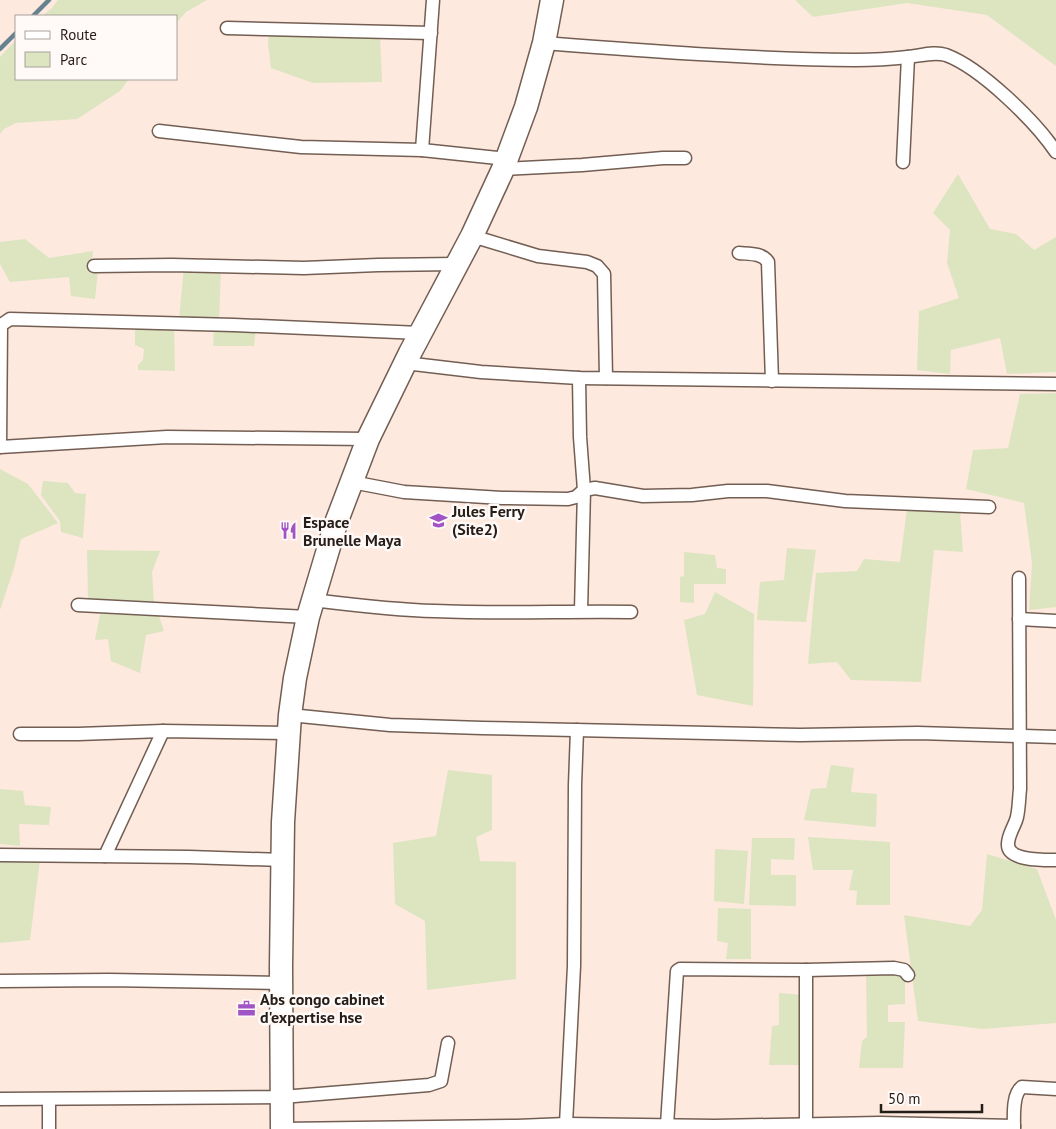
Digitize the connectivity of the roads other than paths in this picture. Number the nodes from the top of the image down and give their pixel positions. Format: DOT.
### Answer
graph roads {
  1 [pos="433,0"];
  2 [pos="552,0"];
  3 [pos="227,28"];
  4 [pos="431,32"];
  5 [pos="544,43"];
  6 [pos="908,57"];
  7 [pos="159,131"];
  8 [pos="422,150"];
  9 [pos="1056,152"];
  10 [pos="686,158"];
  11 [pos="903,162"];
  12 [pos="505,164"];
  13 [pos="472,236"];
  14 [pos="739,253"];
  15 [pos="457,264"];
  16 [pos="94,266"];
  17 [pos="420,333"];
  18 [pos="405,363"];
  19 [pos="578,378"];
  20 [pos="606,378"];
  21 [pos="772,381"];
  22 [pos="1056,384"];
  23 [pos="368,439"];
  24 [pos="0,447"];
  25 [pos="352,482"];
  26 [pos="584,490"];
  27 [pos="989,507"];
  28 [pos="1019,578"];
  29 [pos="78,605"];
  30 [pos="310,608"];
  31 [pos="581,611"];
  32 [pos="631,612"];
  33 [pos="1019,619"];
  34 [pos="1056,621"];
  35 [pos="289,724"];
  36 [pos="163,730"];
  37 [pos="577,730"];
  38 [pos="20,734"];
  39 [pos="1020,736"];
  40 [pos="1056,738"];
  41 [pos="0,855"];
  42 [pos="105,856"];
  43 [pos="283,860"];
  44 [pos="1056,860"];
  45 [pos="806,970"];
  46 [pos="908,975"];
  47 [pos="0,981"];
  48 [pos="281,983"];
  49 [pos="448,1043"];
  50 [pos="1056,1089"];
  51 [pos="282,1097"];
  52 [pos="0,1099"];
  53 [pos="49,1100"];
  54 [pos="566,1124"];
  55 [pos="667,1125"];
  56 [pos="806,1126"];
  57 [pos="903,1126"];
  58 [pos="411,1128"];
  59 [pos="507,1128"];
  60 [pos="715,1128"];
  61 [pos="1014,1128"];
  62 [pos="49,1129"];
  63 [pos="282,1129"];
  1 -- 4 [label="street"];
  2 -- 5 [label="highway"];
  3 -- 4 [label="street"];
  4 -- 8 [label="street"];
  5 -- 6 [label="street"];
  5 -- 12 [label="highway"];
  6 -- 9 [label="street"];
  6 -- 11 [label="street"];
  7 -- 8 [label="street"];
  8 -- 12 [label="street"];
  10 -- 12 [label="street"];
  12 -- 13 [label="highway"];
  13 -- 15 [label="highway"];
  13 -- 20 [label="street"];
  14 -- 21 [label="street"];
  15 -- 16 [label="street"];
  15 -- 17 [label="highway"];
  17 -- 18 [label="highway"];
  17 -- 24 [label="street"];
  18 -- 19 [label="street"];
  18 -- 23 [label="highway"];
  19 -- 20 [label="street"];
  19 -- 26 [label="street"];
  20 -- 21 [label="street"];
  21 -- 22 [label="street"];
  23 -- 24 [label="street"];
  23 -- 25 [label="highway"];
  25 -- 26 [label="street"];
  25 -- 30 [label="highway"];
  26 -- 27 [label="street"];
  26 -- 31 [label="street"];
  28 -- 33 [label="street"];
  29 -- 30 [label="street"];
  30 -- 31 [label="street"];
  30 -- 35 [label="highway"];
  31 -- 32 [label="street"];
  33 -- 34 [label="street"];
  33 -- 39 [label="street"];
  35 -- 36 [label="street"];
  35 -- 37 [label="street"];
  35 -- 43 [label="highway"];
  36 -- 38 [label="street"];
  36 -- 42 [label="street"];
  37 -- 39 [label="street"];
  37 -- 54 [label="street"];
  39 -- 40 [label="street"];
  39 -- 44 [label="street"];
  41 -- 42 [label="street"];
  42 -- 43 [label="street"];
  43 -- 48 [label="highway"];
  45 -- 46 [label="street"];
  45 -- 55 [label="street"];
  45 -- 56 [label="street"];
  47 -- 48 [label="street"];
  48 -- 51 [label="highway"];
  49 -- 51 [label="street"];
  50 -- 61 [label="street"];
  51 -- 53 [label="street"];
  51 -- 63 [label="highway"];
  52 -- 53 [label="street"];
  53 -- 62 [label="street"];
  54 -- 55 [label="street"];
  54 -- 59 [label="street"];
  55 -- 60 [label="street"];
  56 -- 57 [label="street"];
  56 -- 60 [label="street"];
  57 -- 61 [label="street"];
  58 -- 59 [label="street"];
  58 -- 63 [label="street"];
}
